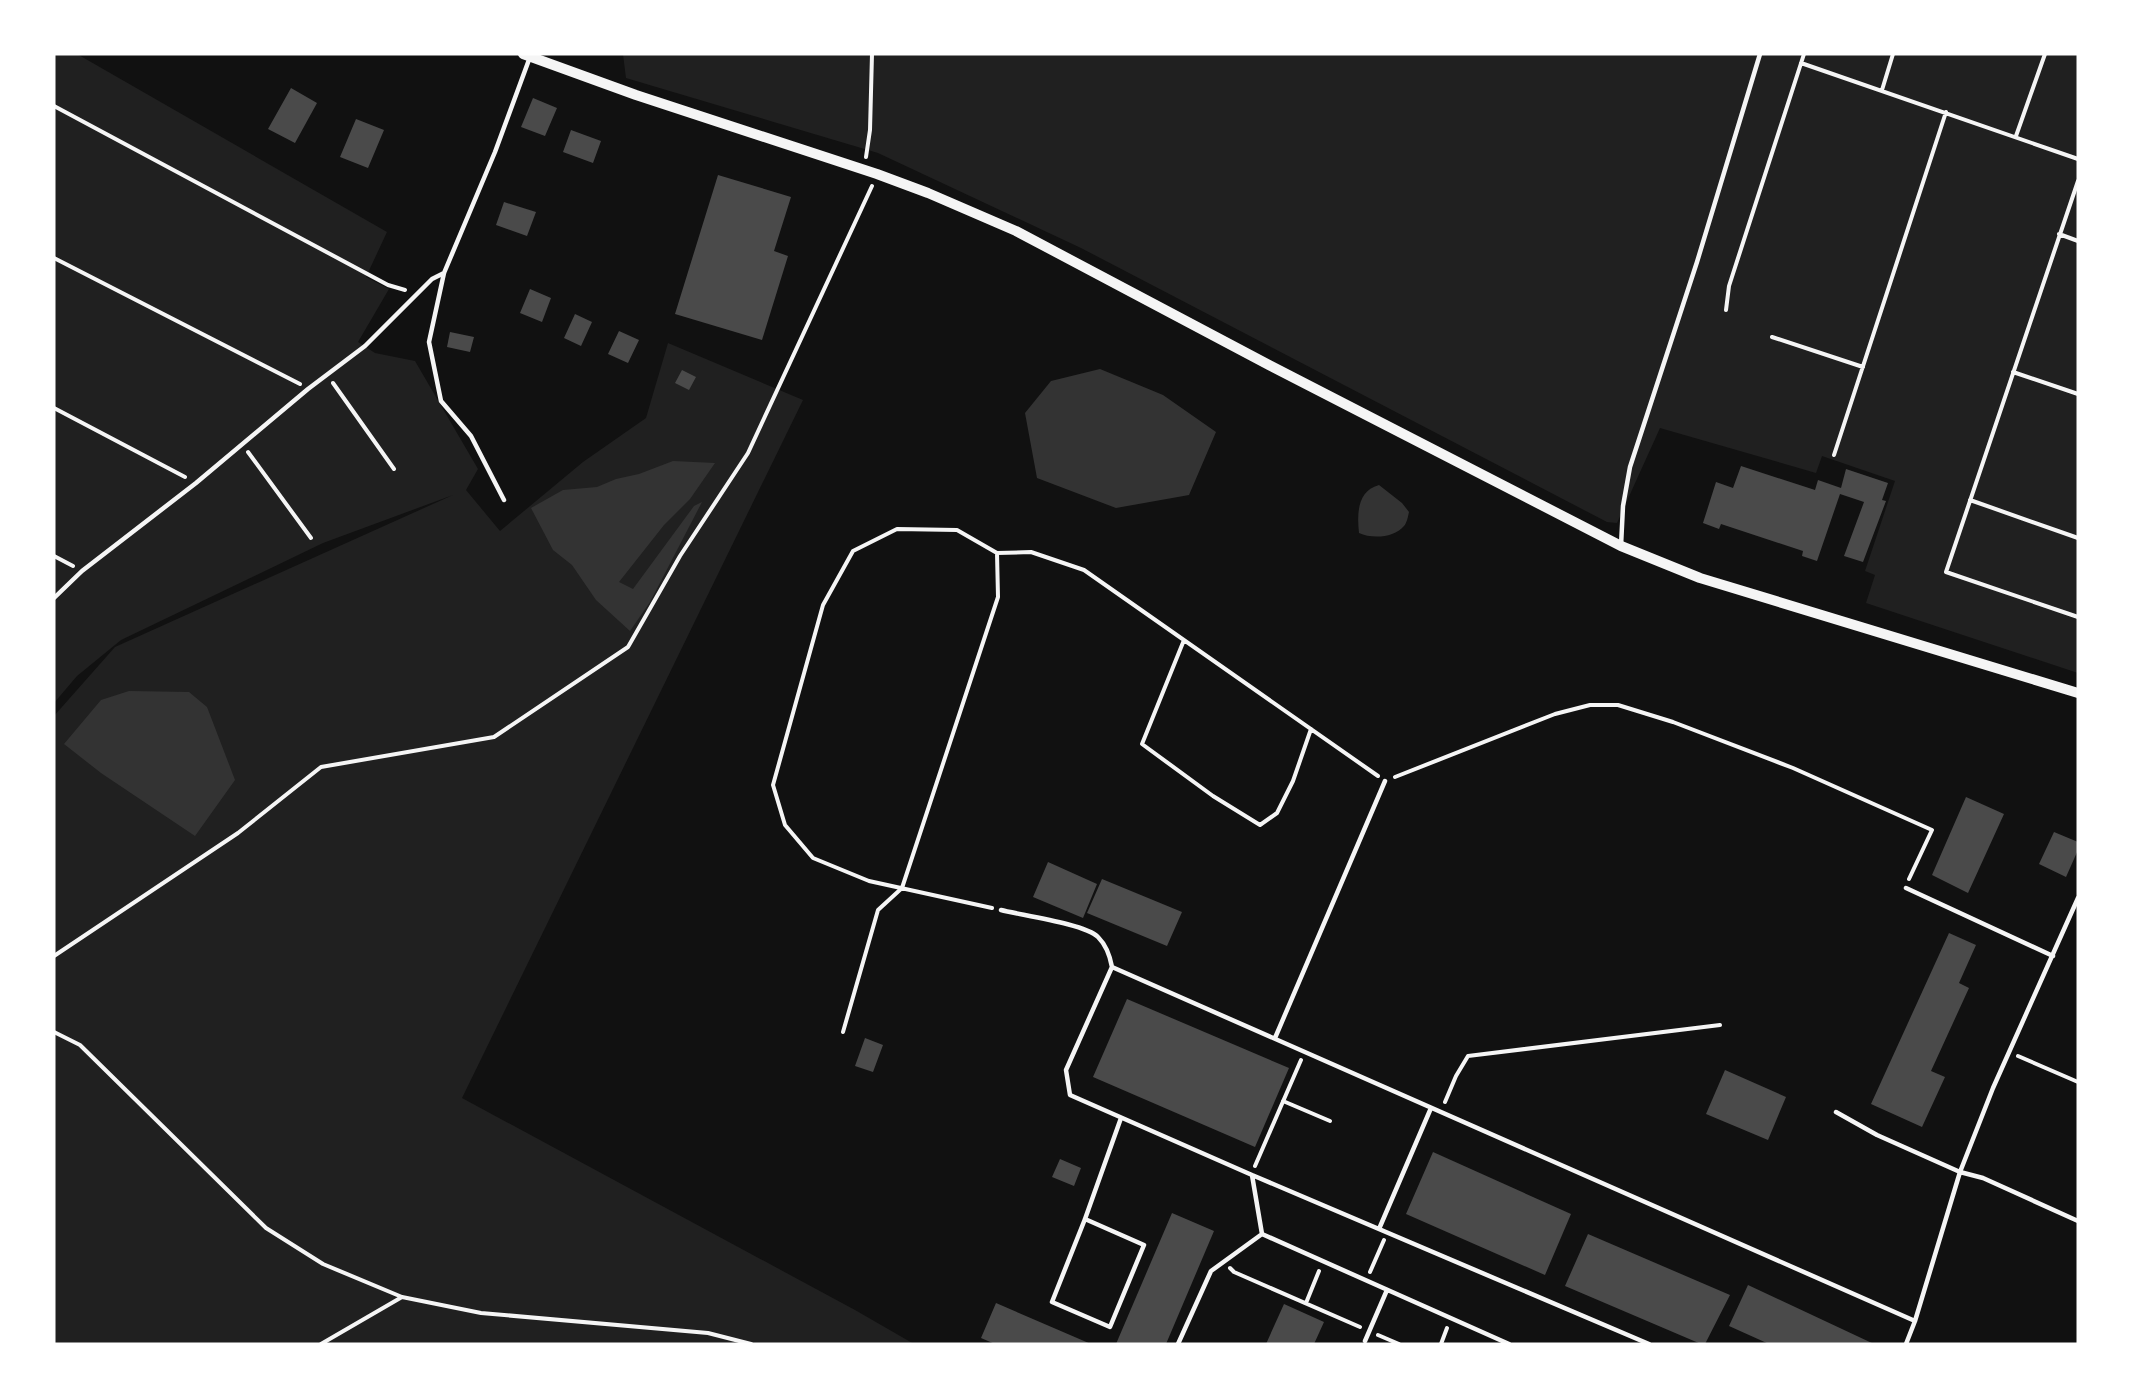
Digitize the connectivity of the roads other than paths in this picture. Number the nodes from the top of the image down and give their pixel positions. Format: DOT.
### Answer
graph roads {
  1 [pos="1760,54"];
  2 [pos="527,56"];
  3 [pos="444,273"];
  4 [pos="504,500"];
  5 [pos="1621,546"];
  6 [pos="54,598"];
  7 [pos="2078,693"];
  8 [pos="1385,781"];
  9 [pos="1905,888"];
  10 [pos="2078,898"];
  11 [pos="1001,910"];
  12 [pos="2053,956"];
  13 [pos="1112,967"];
  14 [pos="1275,1038"];
  15 [pos="1431,1108"];
  16 [pos="1836,1112"];
  17 [pos="1121,1118"];
  18 [pos="1960,1172"];
  19 [pos="1252,1175"];
  20 [pos="1085,1219"];
  21 [pos="2078,1221"];
  22 [pos="1378,1229"];
  23 [pos="1262,1234"];
  24 [pos="1387,1290"];
  25 [pos="1915,1322"];
  26 [pos="1365,1341"];
  27 [pos="1178,1344"];
  28 [pos="1509,1344"];
  29 [pos="1649,1344"];
  30 [pos="1906,1344"];
  1 -- 5 [label="lane"];
  2 -- 3 [label="lane"];
  2 -- 5 [label="street"];
  3 -- 4 [label="lane"];
  3 -- 6 [label="lane"];
  5 -- 7 [label="street"];
  8 -- 14 [label="lane"];
  9 -- 12 [label="lane"];
  10 -- 12 [label="lane"];
  11 -- 13 [label="lane"];
  12 -- 18 [label="lane"];
  13 -- 14 [label="lane"];
  13 -- 17 [label="lane"];
  14 -- 15 [label="lane"];
  15 -- 22 [label="lane"];
  15 -- 25 [label="lane"];
  16 -- 18 [label="lane"];
  17 -- 19 [label="lane"];
  17 -- 20 [label="lane"];
  18 -- 21 [label="lane"];
  18 -- 25 [label="lane"];
  19 -- 22 [label="lane"];
  19 -- 23 [label="lane"];
  20 -- 20 [label="lane"];
  22 -- 29 [label="lane"];
  23 -- 24 [label="lane"];
  23 -- 27 [label="lane"];
  24 -- 26 [label="lane"];
  24 -- 28 [label="lane"];
  25 -- 30 [label="lane"];
}
